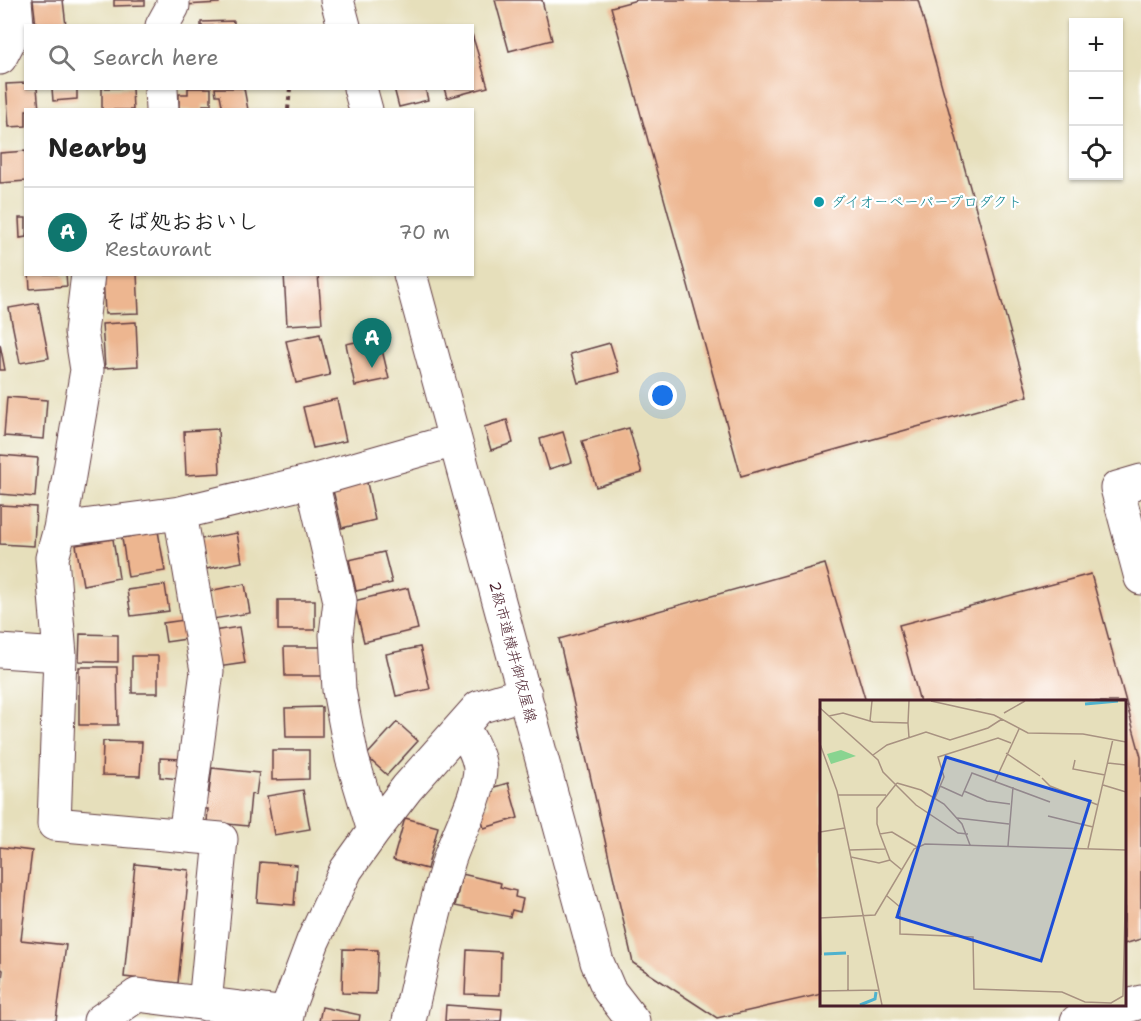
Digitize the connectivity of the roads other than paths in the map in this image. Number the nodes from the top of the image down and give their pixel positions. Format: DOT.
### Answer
graph roads {
  1 [pos="15,0"];
  2 [pos="173,0"];
  3 [pos="337,0"];
  4 [pos="163,24"];
  5 [pos="343,24"];
  6 [pos="0,58"];
  7 [pos="161,90"];
  8 [pos="361,90"];
  9 [pos="162,108"];
  10 [pos="365,108"];
  11 [pos="88,276"];
  12 [pos="411,276"];
  13 [pos="454,440"];
  14 [pos="312,481"];
  15 [pos="1141,481"];
  16 [pos="180,513"];
  17 [pos="60,529"];
  18 [pos="1141,578"];
  19 [pos="0,651"];
  20 [pos="60,655"];
  21 [pos="525,693"];
  22 [pos="462,727"];
  23 [pos="374,831"];
  24 [pos="185,836"];
  25 [pos="1141,1002"];
  26 [pos="205,1004"];
  27 [pos="287,1018"];
  28 [pos="100,1021"];
  29 [pos="409,1021"];
  30 [pos="633,1021"];
  31 [pos="1077,1021"];
  1 -- 6 [label="street"];
  2 -- 4 [label="street"];
  3 -- 5 [label="street"];
  7 -- 9 [label="street"];
  8 -- 10 [label="street"];
  11 -- 17 [label="street"];
  12 -- 13 [label="street, 2級市道横井御仮屋線"];
  13 -- 14 [label="street"];
  13 -- 21 [label="street, 2級市道横井御仮屋線"];
  14 -- 16 [label="street"];
  14 -- 23 [label="street"];
  15 -- 18 [label="street"];
  16 -- 17 [label="street"];
  16 -- 24 [label="street"];
  17 -- 20 [label="street"];
  19 -- 20 [label="street"];
  20 -- 24 [label="street"];
  21 -- 22 [label="street"];
  21 -- 30 [label="street, 2級市道横井御仮屋線"];
  22 -- 23 [label="street"];
  22 -- 29 [label="street"];
  23 -- 27 [label="street"];
  24 -- 26 [label="street"];
  25 -- 31 [label="street"];
  26 -- 27 [label="street"];
  26 -- 28 [label="street"];
}
